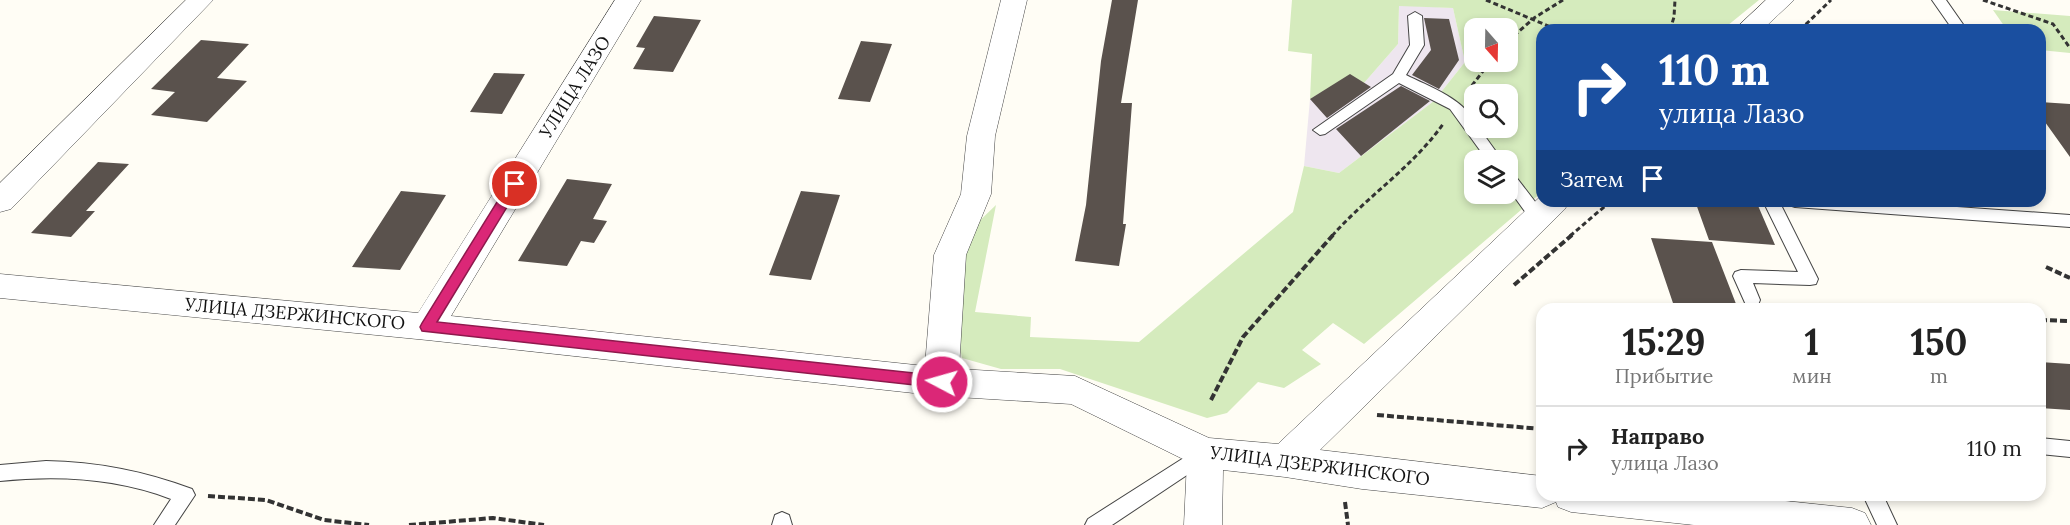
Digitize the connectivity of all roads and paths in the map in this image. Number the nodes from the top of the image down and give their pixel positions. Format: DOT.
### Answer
graph roads {
  1 [pos="200,0"];
  2 [pos="628,0"];
  3 [pos="1014,0"];
  4 [pos="1486,0"];
  5 [pos="1563,0"];
  6 [pos="1675,0"];
  7 [pos="1781,0"];
  8 [pos="1831,0"];
  9 [pos="1940,0"];
  10 [pos="1983,0"];
  11 [pos="1415,16"];
  12 [pos="1534,18"];
  13 [pos="1546,24"];
  14 [pos="1672,24"];
  15 [pos="1754,24"];
  16 [pos="1806,24"];
  17 [pos="1956,24"];
  18 [pos="1518,32"];
  19 [pos="2070,48"];
  20 [pos="1482,72"];
  21 [pos="1398,78"];
  22 [pos="1455,106"];
  23 [pos="1320,130"];
  24 [pos="1488,150"];
  25 [pos="1518,186"];
  26 [pos="0,201"];
  27 [pos="1536,201"];
  28 [pos="1604,207"];
  29 [pos="1774,207"];
  30 [pos="1967,207"];
  31 [pos="1545,209"];
  32 [pos="2070,221"];
  33 [pos="2046,267"];
  34 [pos="2070,278"];
  35 [pos="0,286"];
  36 [pos="1505,292"];
  37 [pos="1752,300"];
  38 [pos="2046,320"];
  39 [pos="2070,321"];
  40 [pos="427,327"];
  41 [pos="942,382"];
  42 [pos="1211,400"];
  43 [pos="1376,415"];
  44 [pos="1536,428"];
  45 [pos="2046,447"];
  46 [pos="2070,449"];
  47 [pos="1205,453"];
  48 [pos="1285,461"];
  49 [pos="0,473"];
  50 [pos="1536,491"];
  51 [pos="185,495"];
  52 [pos="1610,501"];
  53 [pos="1876,501"];
  54 [pos="1722,518"];
  55 [pos="164,525"];
  56 [pos="369,525"];
  57 [pos="409,525"];
  58 [pos="544,525"];
  59 [pos="1095,525"];
  60 [pos="1203,525"];
  61 [pos="1852,525"];
  62 [pos="1887,525"];
  1 -- 26 [label="street"];
  2 -- 40 [label="street, УЛИЦА ЛАЗО"];
  3 -- 41 [label="street"];
  4 -- 12 [label="path"];
  5 -- 12 [label="path"];
  6 -- 14 [label="path"];
  7 -- 15 [label="street"];
  8 -- 16 [label="path"];
  9 -- 17 [label="lane"];
  10 -- 19 [label="path"];
  11 -- 21 [label="lane"];
  12 -- 13 [label="path"];
  12 -- 18 [label="path"];
  20 -- 22 [label="path"];
  21 -- 22 [label="lane"];
  21 -- 23 [label="lane"];
  22 -- 24 [label="lane"];
  22 -- 42 [label="path"];
  25 -- 27 [label="lane"];
  28 -- 36 [label="path"];
  29 -- 37 [label="lane"];
  30 -- 32 [label="lane"];
  31 -- 48 [label="street"];
  33 -- 34 [label="path"];
  35 -- 40 [label="street, УЛИЦА ДЗЕРЖИНСКОГО"];
  38 -- 39 [label="path"];
  40 -- 41 [label="street, УЛИЦА ДЗЕРЖИНСКОГО"];
  41 -- 47 [label="street, УЛИЦА ДЗЕРЖИНСКОГО"];
  43 -- 44 [label="path"];
  45 -- 46 [label="lane"];
  47 -- 48 [label="street, УЛИЦА ДЗЕРЖИНСКОГО"];
  47 -- 59 [label="lane"];
  47 -- 60 [label="street"];
  48 -- 50 [label="street, УЛИЦА ДЗЕРЖИНСКОГО"];
  49 -- 51 [label="lane"];
  51 -- 55 [label="lane"];
  51 -- 56 [label="path"];
  52 -- 54 [label="street"];
  53 -- 62 [label="lane"];
  54 -- 61 [label="street"];
  57 -- 58 [label="path"];
}
